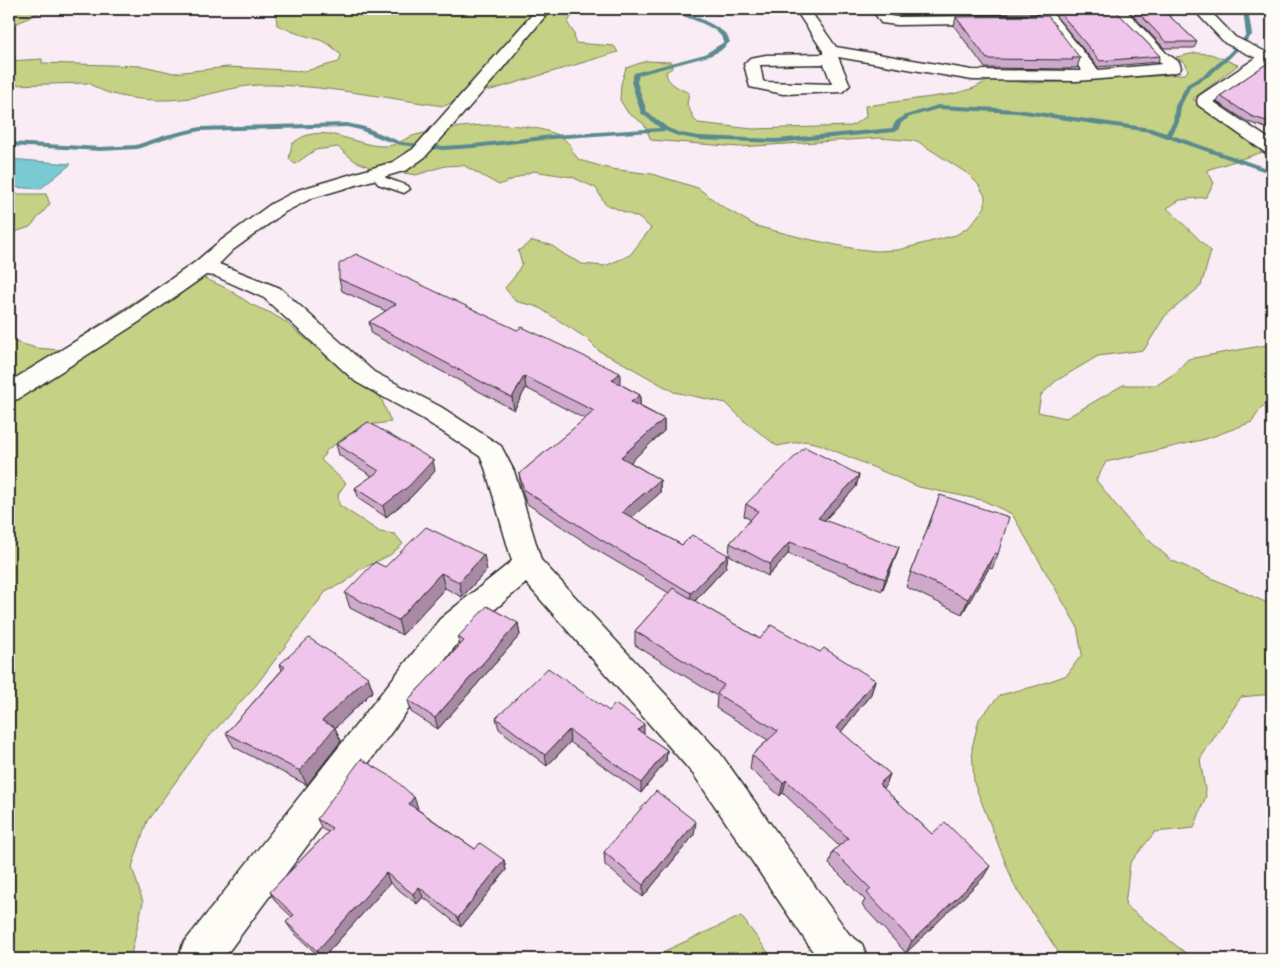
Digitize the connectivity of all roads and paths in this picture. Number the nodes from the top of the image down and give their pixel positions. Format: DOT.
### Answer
graph roads {
  1 [pos="544,9"];
  2 [pos="802,9"];
  3 [pos="879,9"];
  4 [pos="1118,9"];
  5 [pos="1200,9"];
  6 [pos="1047,14"];
  7 [pos="959,15"];
  8 [pos="830,55"];
  9 [pos="1059,57"];
  10 [pos="1079,57"];
  11 [pos="1093,74"];
  12 [pos="1272,148"];
  13 [pos="377,174"];
  14 [pos="404,189"];
  15 [pos="202,268"];
  16 [pos="9,393"];
  17 [pos="528,565"];
  18 [pos="198,959"];
  19 [pos="846,959"];
  1 -- 13 [label="street"];
  2 -- 8 [label="street"];
  3 -- 7 [label="street"];
  4 -- 11 [label="street"];
  5 -- 12 [label="street"];
  6 -- 7 [label="street"];
  6 -- 10 [label="street"];
  8 -- 8 [label="street"];
  8 -- 11 [label="street"];
  9 -- 10 [label="street"];
  10 -- 11 [label="street"];
  13 -- 14 [label="lane"];
  13 -- 15 [label="street"];
  15 -- 16 [label="street"];
  15 -- 17 [label="street"];
  17 -- 18 [label="street"];
  17 -- 19 [label="street"];
}
